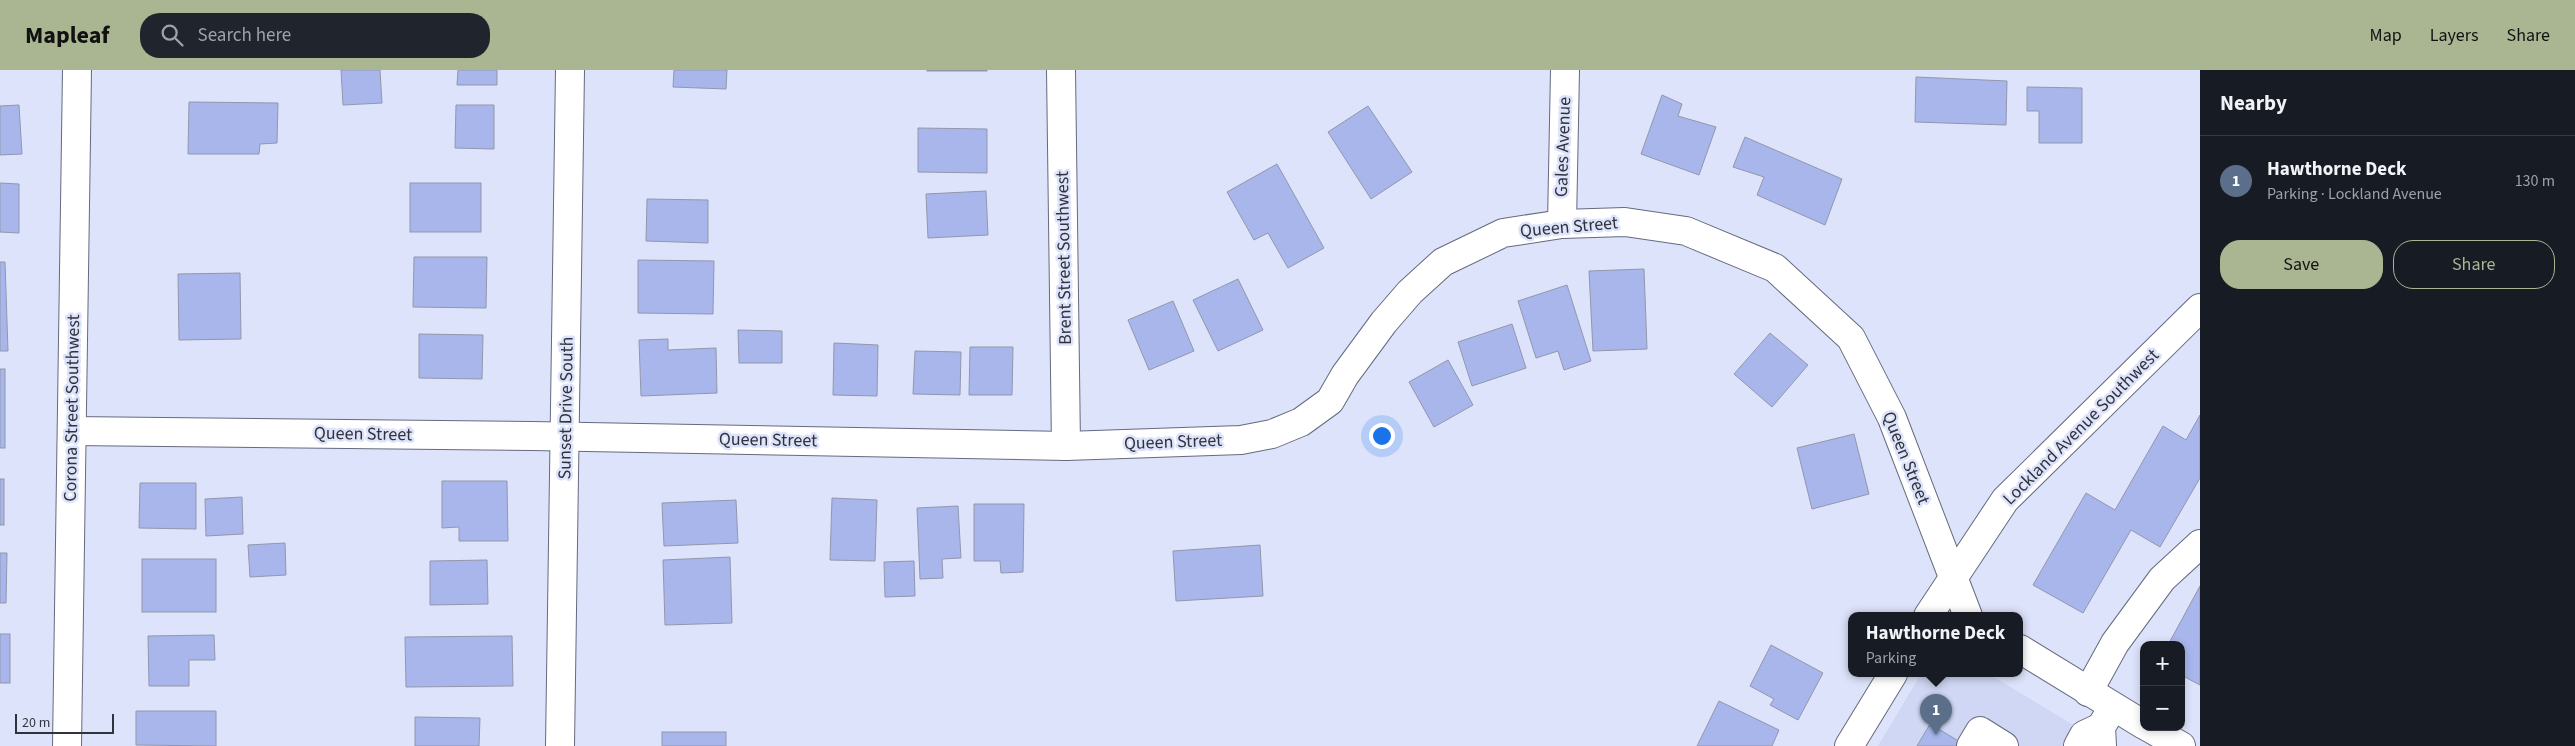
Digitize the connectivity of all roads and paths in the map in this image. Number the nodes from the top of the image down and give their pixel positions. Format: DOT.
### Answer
graph roads {
  1 [pos="76,70"];
  2 [pos="570,70"];
  3 [pos="1061,70"];
  4 [pos="1565,70"];
  5 [pos="1562,224"];
  6 [pos="2200,308"];
  7 [pos="72,431"];
  8 [pos="566,436"];
  9 [pos="1066,446"];
  10 [pos="2200,544"];
  11 [pos="1952,577"];
  12 [pos="1930,612"];
  13 [pos="1966,612"];
  14 [pos="2023,651"];
  15 [pos="1891,677"];
  16 [pos="2088,692"];
  17 [pos="2140,725"];
  18 [pos="2105,727"];
  19 [pos="2155,731"];
  20 [pos="67,746"];
  21 [pos="560,746"];
  22 [pos="1849,746"];
  23 [pos="1971,746"];
  24 [pos="2004,746"];
  25 [pos="2078,746"];
  26 [pos="2181,746"];
  1 -- 7 [label="street, Corona Street Southwest"];
  2 -- 8 [label="street, Sunset Drive South"];
  3 -- 9 [label="street, Brent Street Southwest"];
  4 -- 5 [label="street, Gales Avenue"];
  5 -- 9 [label="street, Queen Street"];
  5 -- 11 [label="street, Queen Street"];
  6 -- 11 [label="street, Lockland Avenue Southwest"];
  7 -- 8 [label="street, Queen Street"];
  7 -- 20 [label="street, Corona Street Southwest"];
  8 -- 9 [label="street, Queen Street"];
  8 -- 21 [label="street, Sunset Drive South"];
  10 -- 16 [label="street"];
  11 -- 12 [label="street, Lockland Avenue Southwest"];
  11 -- 13 [label="street, Queen Street"];
  14 -- 16 [label="street"];
  15 -- 22 [label="street"];
  16 -- 18 [label="street"];
  17 -- 18 [label="street"];
  18 -- 25 [label="street"];
  19 -- 26 [label="street"];
  23 -- 24 [label="street"];
}
